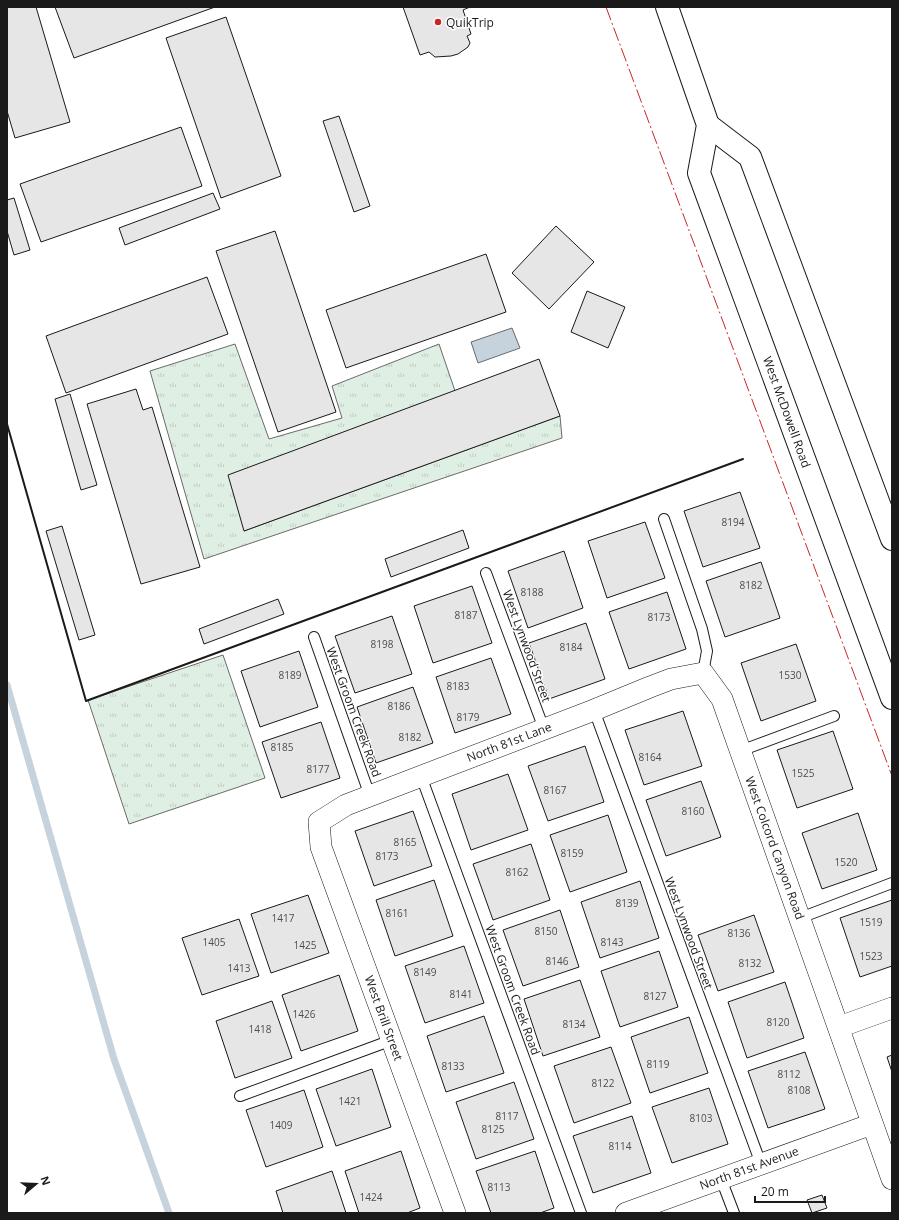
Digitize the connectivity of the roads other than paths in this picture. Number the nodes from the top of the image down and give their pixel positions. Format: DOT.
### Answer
graph roads {
  1 [pos="666,7"];
  2 [pos="708,125"];
  3 [pos="664,519"];
  4 [pos="892,539"];
  5 [pos="486,573"];
  6 [pos="314,637"];
  7 [pos="702,673"];
  8 [pos="892,698"];
  9 [pos="594,710"];
  10 [pos="834,716"];
  11 [pos="544,729"];
  12 [pos="740,751"];
  13 [pos="421,776"];
  14 [pos="370,796"];
  15 [pos="319,822"];
  16 [pos="892,883"];
  17 [pos="800,918"];
  18 [pos="892,1008"];
  19 [pos="839,1027"];
  20 [pos="392,1040"];
  21 [pos="240,1096"];
  22 [pos="872,1124"];
  23 [pos="886,1144"];
  24 [pos="762,1164"];
  25 [pos="721,1179"];
  26 [pos="892,1179"];
  27 [pos="455,1213"];
  28 [pos="581,1213"];
  29 [pos="626,1213"];
  30 [pos="734,1213"];
  1 -- 2 [label="main road"];
  2 -- 4 [label="main road"];
  2 -- 8 [label="main road, West McDowell Road"];
  3 -- 7 [label="lane"];
  5 -- 11 [label="lane, West Lynwood Street"];
  6 -- 14 [label="lane, West Groom Creek Road"];
  7 -- 9 [label="street, North 81st Lane"];
  7 -- 12 [label="street, West Colcord Canyon Road"];
  9 -- 11 [label="street, North 81st Lane"];
  9 -- 24 [label="lane, West Lynwood Street"];
  10 -- 12 [label="lane"];
  11 -- 13 [label="street, North 81st Lane"];
  12 -- 17 [label="street, West Colcord Canyon Road"];
  13 -- 14 [label="street, North 81st Lane"];
  13 -- 28 [label="lane, West Groom Creek Road"];
  14 -- 15 [label="street, North 81st Lane"];
  15 -- 20 [label="street, West Brill Street"];
  16 -- 17 [label="lane"];
  17 -- 19 [label="street, West Colcord Canyon Road"];
  18 -- 19 [label="street"];
  19 -- 22 [label="street, West Colcord Canyon Road"];
  20 -- 21 [label="lane"];
  20 -- 27 [label="street, West Brill Street"];
  22 -- 23 [label="street, West Colcord Canyon Road"];
  22 -- 24 [label="street, North 81st Avenue"];
  23 -- 26 [label="street, West Colcord Canyon Road"];
  24 -- 25 [label="street, North 81st Avenue"];
  25 -- 29 [label="street, North 81st Avenue"];
  25 -- 30 [label="lane"];
}
